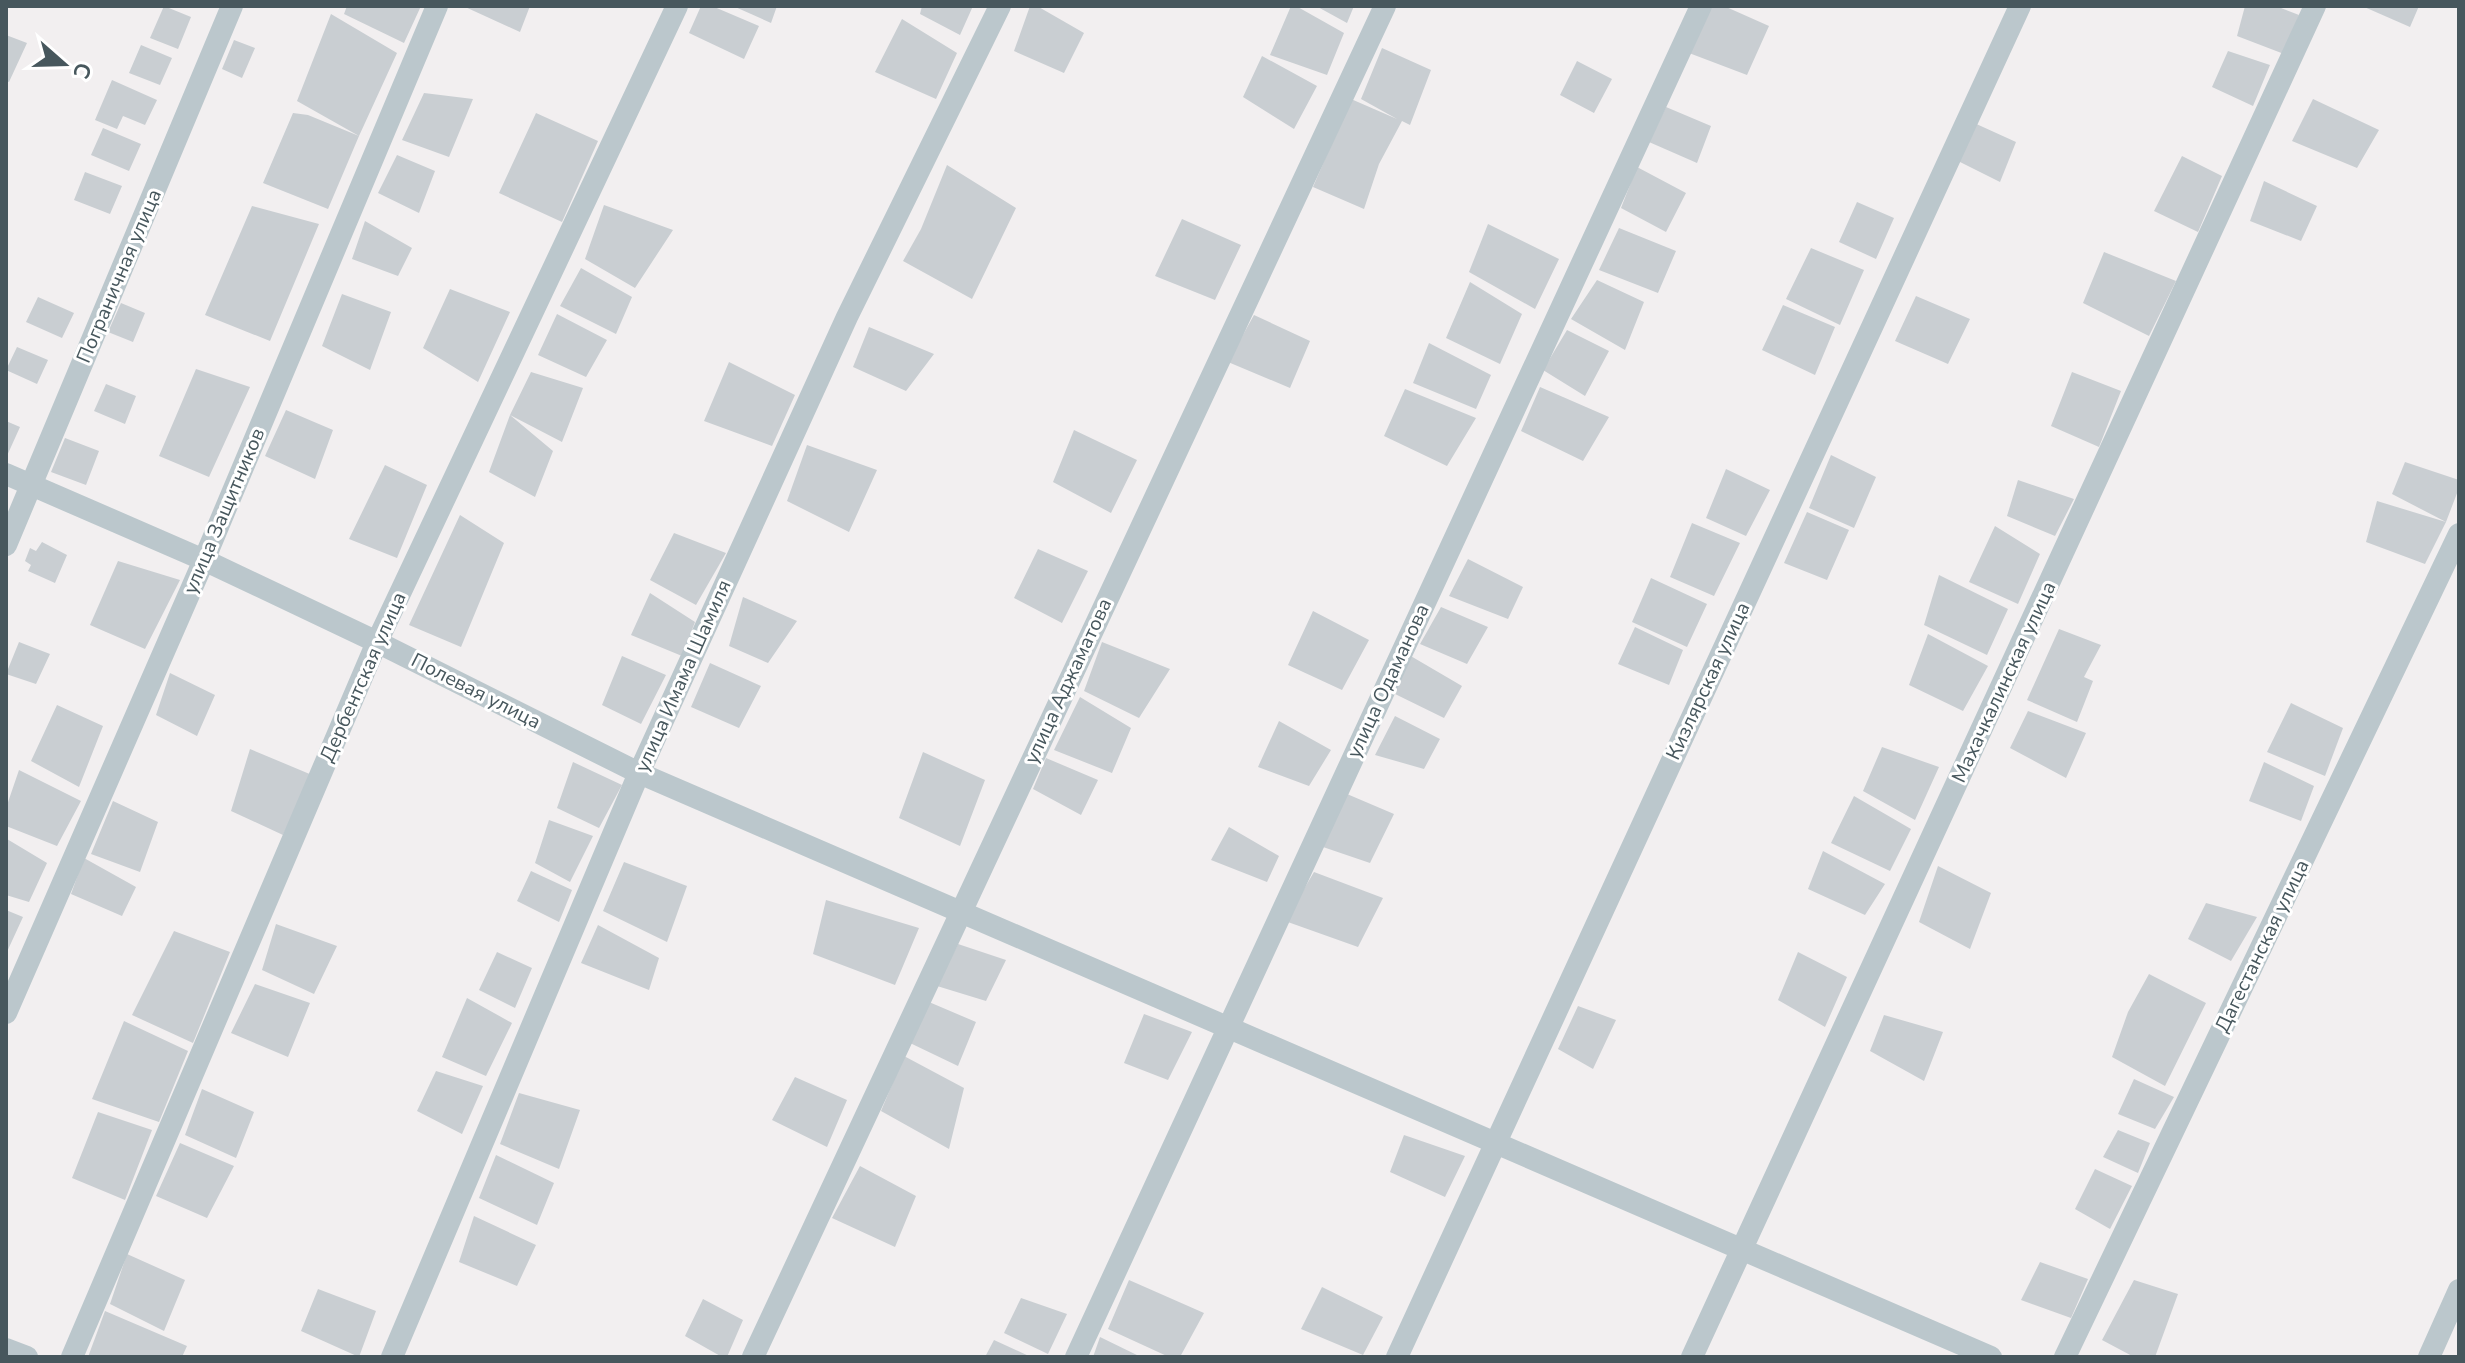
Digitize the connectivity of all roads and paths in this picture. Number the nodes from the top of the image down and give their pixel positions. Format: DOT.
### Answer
graph roads {
  1 [pos="232,6"];
  2 [pos="437,6"];
  3 [pos="677,6"];
  4 [pos="1000,6"];
  5 [pos="1385,6"];
  6 [pos="1701,6"];
  7 [pos="2020,6"];
  8 [pos="2315,6"];
  9 [pos="6,474"];
  10 [pos="31,485"];
  11 [pos="2459,534"];
  12 [pos="6,545"];
  13 [pos="204,560"];
  14 [pos="377,642"];
  15 [pos="639,773"];
  16 [pos="960,912"];
  17 [pos="6,1013"];
  18 [pos="1228,1028"];
  19 [pos="1495,1144"];
  20 [pos="1743,1250"];
  21 [pos="2459,1290"];
  22 [pos="6,1349"];
  23 [pos="27,1357"];
  24 [pos="72,1357"];
  25 [pos="392,1357"];
  26 [pos="753,1357"];
  27 [pos="1076,1357"];
  28 [pos="1397,1357"];
  29 [pos="1692,1357"];
  30 [pos="1991,1357"];
  31 [pos="2065,1357"];
  32 [pos="2429,1357"];
  1 -- 10 [label="street, Пограничная улица"];
  2 -- 13 [label="street, улица Защитников"];
  3 -- 14 [label="street, Дербентская улица"];
  4 -- 15 [label="street, улица Имама Шамиля"];
  5 -- 16 [label="street, улица Аджаматова"];
  6 -- 18 [label="street, улица Одаманова"];
  7 -- 19 [label="street, Кизлярская улица"];
  8 -- 20 [label="street, Махачкалинская улица"];
  9 -- 10 [label="street, Полевая улица"];
  10 -- 12 [label="street, Пограничная улица"];
  10 -- 13 [label="street, Полевая улица"];
  11 -- 31 [label="street, Дагестанская улица"];
  13 -- 14 [label="street, Полевая улица"];
  13 -- 17 [label="street, улица Защитников"];
  14 -- 15 [label="street, Полевая улица"];
  14 -- 24 [label="street, Дербентская улица"];
  15 -- 16 [label="street, Полевая улица"];
  15 -- 25 [label="street, улица Имама Шамиля"];
  16 -- 18 [label="street, Полевая улица"];
  16 -- 26 [label="street, улица Аджаматова"];
  18 -- 19 [label="street, Полевая улица"];
  18 -- 27 [label="street, улица Одаманова"];
  19 -- 20 [label="street, Полевая улица"];
  19 -- 28 [label="street, Кизлярская улица"];
  20 -- 29 [label="street, Махачкалинская улица"];
  20 -- 30 [label="street, Полевая улица"];
  21 -- 32 [label="street"];
  22 -- 23 [label="street"];
}
